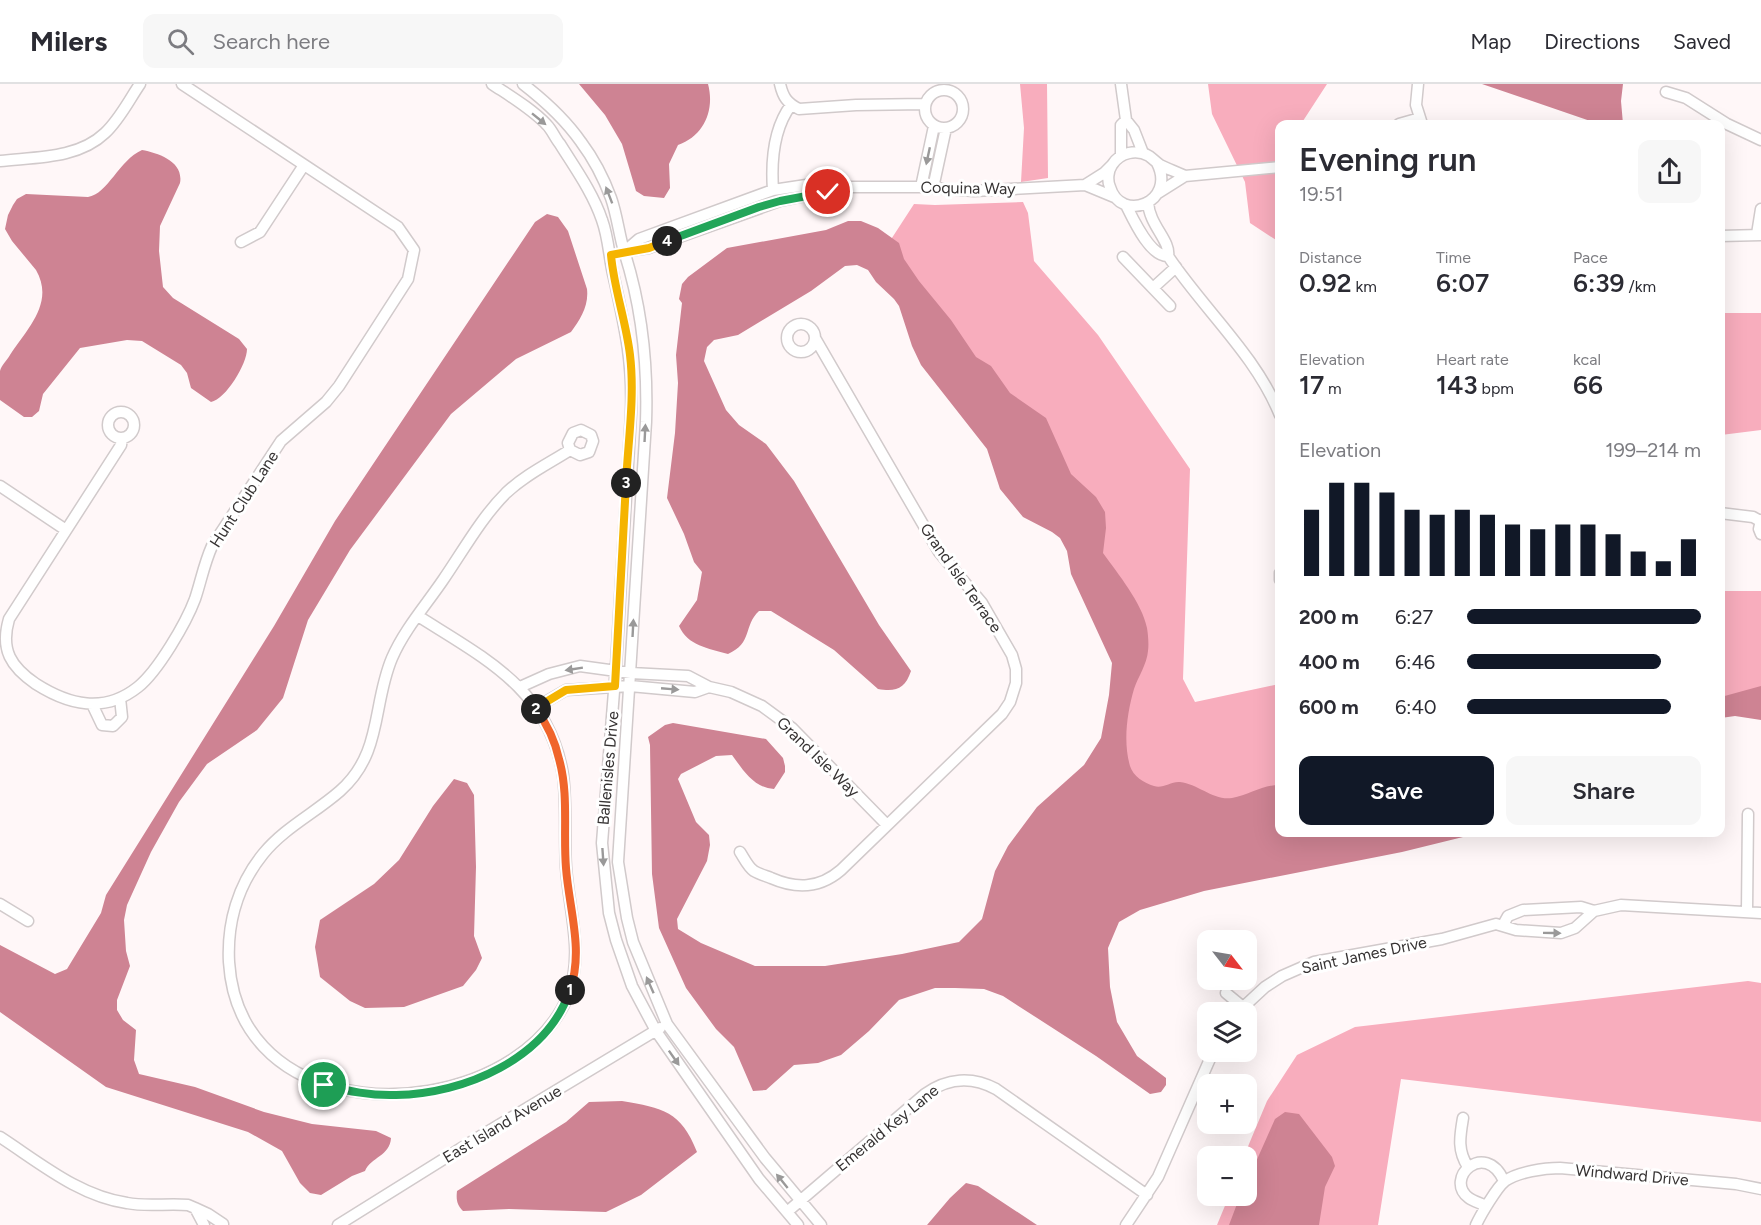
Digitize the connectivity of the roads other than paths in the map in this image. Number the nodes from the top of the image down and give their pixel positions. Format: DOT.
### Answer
graph roads {
  1 [pos="140,84"];
  2 [pos="182,84"];
  3 [pos="492,84"];
  4 [pos="523,84"];
  5 [pos="780,84"];
  6 [pos="1121,84"];
  7 [pos="1418,84"];
  8 [pos="949,87"];
  9 [pos="1665,92"];
  10 [pos="925,104"];
  11 [pos="791,105"];
  12 [pos="1126,120"];
  13 [pos="1421,120"];
  14 [pos="1721,120"];
  15 [pos="1725,123"];
  16 [pos="934,126"];
  17 [pos="946,128"];
  18 [pos="1761,140"];
  19 [pos="1143,153"];
  20 [pos="1121,156"];
  21 [pos="0,160"];
  22 [pos="1157,163"];
  23 [pos="304,165"];
  24 [pos="1112,165"];
  25 [pos="1275,167"];
  26 [pos="1185,176"];
  27 [pos="1085,185"];
  28 [pos="851,187"];
  29 [pos="921,187"];
  30 [pos="933,188"];
  31 [pos="772,190"];
  32 [pos="1158,193"];
  33 [pos="1115,197"];
  34 [pos="1148,202"];
  35 [pos="1126,205"];
  36 [pos="1761,209"];
  37 [pos="1759,234"];
  38 [pos="1725,236"];
  39 [pos="1162,238"];
  40 [pos="241,242"];
  41 [pos="1152,247"];
  42 [pos="625,251"];
  43 [pos="611,255"];
  44 [pos="1168,256"];
  45 [pos="1123,257"];
  46 [pos="1176,267"];
  47 [pos="1153,288"];
  48 [pos="1170,306"];
  49 [pos="815,338"];
  50 [pos="1275,405"];
  51 [pos="122,438"];
  52 [pos="570,450"];
  53 [pos="0,486"];
  54 [pos="1725,514"];
  55 [pos="1761,520"];
  56 [pos="66,530"];
  57 [pos="1761,534"];
  58 [pos="418,616"];
  59 [pos="3,629"];
  60 [pos="3,653"];
  61 [pos="616,671"];
  62 [pos="631,673"];
  63 [pos="615,686"];
  64 [pos="630,686"];
  65 [pos="520,687"];
  66 [pos="709,687"];
  67 [pos="120,698"];
  68 [pos="92,704"];
  69 [pos="536,708"];
  70 [pos="1748,814"];
  71 [pos="887,825"];
  72 [pos="740,852"];
  73 [pos="0,904"];
  74 [pos="1594,911"];
  75 [pos="1747,911"];
  76 [pos="1761,913"];
  77 [pos="28,921"];
  78 [pos="1503,925"];
  79 [pos="1226,993"];
  80 [pos="1234,1002"];
  81 [pos="1249,1002"];
  82 [pos="667,1024"];
  83 [pos="656,1031"];
  84 [pos="1209,1062"];
  85 [pos="1463,1118"];
  86 [pos="0,1137"];
  87 [pos="1468,1167"];
  88 [pos="1504,1181"];
  89 [pos="1761,1189"];
  90 [pos="1147,1195"];
  91 [pos="800,1201"];
  92 [pos="1486,1206"];
  93 [pos="195,1208"];
  94 [pos="787,1212"];
  95 [pos="204,1225"];
  96 [pos="222,1225"];
  97 [pos="338,1225"];
  98 [pos="798,1225"];
  99 [pos="821,1225"];
  100 [pos="1126,1225"];
  101 [pos="1476,1225"];
  1 -- 21 [label="street"];
  2 -- 23 [label="street, Hunt Club Lane"];
  3 -- 43 [label="street, Ballenisles Drive, one-way"];
  42 -- 4 [label="street, Ballenisles Drive, one-way"];
  5 -- 11 [label="street"];
  6 -- 12 [label="street"];
  7 -- 13 [label="street"];
  8 -- 10 [label="street"];
  8 -- 17 [label="street"];
  9 -- 14 [label="street"];
  10 -- 11 [label="street"];
  10 -- 16 [label="street"];
  11 -- 31 [label="street"];
  12 -- 19 [label="street"];
  12 -- 20 [label="street"];
  15 -- 18 [label="street"];
  16 -- 17 [label="street"];
  16 -- 29 [label="street, one-way"];
  17 -- 30 [label="street"];
  19 -- 20 [label="street"];
  19 -- 22 [label="street"];
  20 -- 24 [label="street"];
  22 -- 26 [label="street"];
  22 -- 32 [label="street"];
  23 -- 40 [label="street"];
  23 -- 67 [label="street, Hunt Club Lane"];
  24 -- 27 [label="street"];
  24 -- 33 [label="street"];
  25 -- 26 [label="street"];
  26 -- 32 [label="street"];
  27 -- 30 [label="street, Coquina Way"];
  27 -- 33 [label="street, Coquina Way"];
  28 -- 29 [label="street, Coquina Way"];
  28 -- 31 [label="street, Coquina Way"];
  28 -- 42 [label="street, Coquina Way"];
  29 -- 30 [label="street, Coquina Way"];
  31 -- 42 [label="street, Coquina Way"];
  32 -- 34 [label="street"];
  33 -- 35 [label="street"];
  34 -- 35 [label="street"];
  34 -- 39 [label="street"];
  35 -- 41 [label="street"];
  36 -- 37 [label="street"];
  37 -- 38 [label="street"];
  39 -- 41 [label="street"];
  39 -- 44 [label="street"];
  41 -- 44 [label="street"];
  42 -- 43 [label="street, Coquina Way"];
  62 -- 42 [label="street, Ballenisles Drive, one-way"];
  43 -- 61 [label="street, Ballenisles Drive"];
  44 -- 46 [label="street"];
  45 -- 47 [label="street"];
  46 -- 47 [label="street"];
  46 -- 50 [label="street"];
  47 -- 48 [label="street"];
  49 -- 71 [label="street, Grand Isle Terrace"];
  51 -- 56 [label="street, Hunt Club Lane"];
  52 -- 58 [label="street"];
  53 -- 56 [label="street"];
  54 -- 55 [label="street"];
  55 -- 57 [label="street"];
  56 -- 59 [label="street, Hunt Club Lane"];
  58 -- 65 [label="street"];
  58 -- 69 [label="street"];
  59 -- 60 [label="street, Hunt Club Lane"];
  60 -- 68 [label="street, Hunt Club Lane"];
  61 -- 62 [label="street, Grand Isle Way"];
  61 -- 63 [label="street, Ballenisles Drive"];
  61 -- 65 [label="street, Grand Isle Way, one-way"];
  62 -- 64 [label="street, Ballenisles Drive"];
  62 -- 66 [label="street, Grand Isle Way"];
  63 -- 64 [label="street, Grand Isle Way"];
  63 -- 69 [label="street, Grand Isle Way"];
  63 -- 83 [label="street, Ballenisles Drive, one-way"];
  64 -- 66 [label="street, Grand Isle Way, one-way"];
  82 -- 64 [label="street, Ballenisles Drive, one-way"];
  65 -- 69 [label="street"];
  66 -- 71 [label="street, Grand Isle Way"];
  67 -- 68 [label="street, Hunt Club Lane"];
  67 -- 68 [label="street"];
  70 -- 75 [label="street"];
  71 -- 72 [label="street, Grand Isle Terrace"];
  73 -- 77 [label="street"];
  74 -- 75 [label="street, Saint James Drive"];
  74 -- 78 [label="street, Saint James Drive"];
  78 -- 74 [label="street, Saint James Drive, one-way"];
  75 -- 76 [label="street, Saint James Drive"];
  78 -- 81 [label="street, Saint James Drive"];
  79 -- 80 [label="street"];
  82 -- 83 [label="street, East Island Avenue"];
  91 -- 82 [label="street, Ballenisles Drive, one-way"];
  83 -- 94 [label="street, Ballenisles Drive, one-way"];
  83 -- 97 [label="street, East Island Avenue"];
  84 -- 90 [label="street"];
  85 -- 87 [label="street"];
  86 -- 93 [label="street"];
  87 -- 88 [label="street"];
  87 -- 92 [label="street"];
  88 -- 89 [label="street, Windward Drive"];
  88 -- 92 [label="street"];
  90 -- 91 [label="street, Emerald Key Lane"];
  90 -- 100 [label="street"];
  91 -- 94 [label="street, Emerald Key Lane"];
  91 -- 99 [label="street, Ballenisles Drive"];
  92 -- 101 [label="street"];
  93 -- 95 [label="street"];
  93 -- 96 [label="street"];
  94 -- 98 [label="street, Ballenisles Drive"];
}
